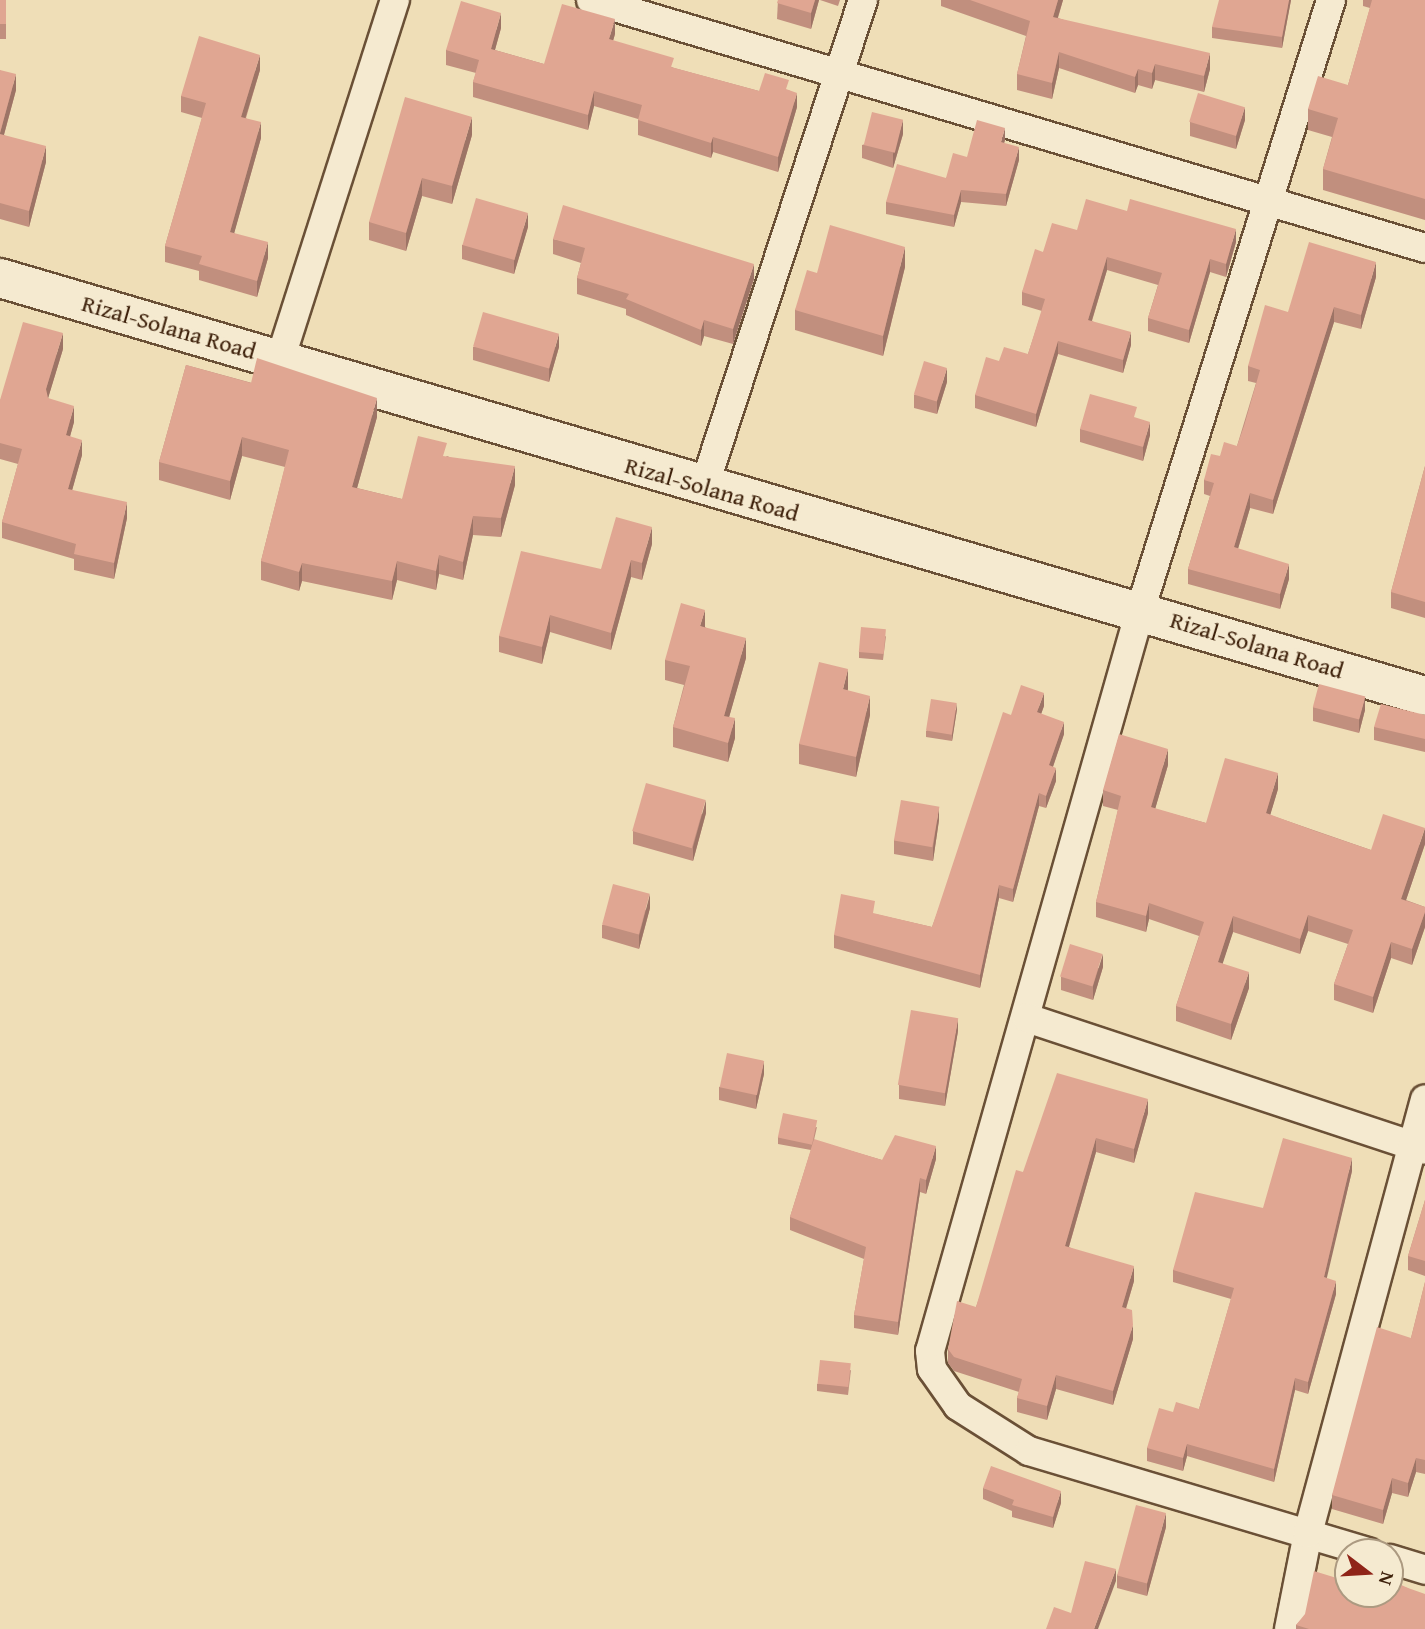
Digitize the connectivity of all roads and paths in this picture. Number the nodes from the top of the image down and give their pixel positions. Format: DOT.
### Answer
graph roads {
  1 [pos="395,0"];
  2 [pos="591,0"];
  3 [pos="863,0"];
  4 [pos="1331,0"];
  5 [pos="842,71"];
  6 [pos="1270,202"];
  7 [pos="1425,248"];
  8 [pos="0,278"];
  9 [pos="280,359"];
  10 [pos="704,487"];
  11 [pos="1140,611"];
  12 [pos="1425,696"];
  13 [pos="1027,1018"];
  14 [pos="1425,1099"];
  15 [pos="1418,1148"];
  16 [pos="1308,1533"];
  17 [pos="1334,1541"];
  18 [pos="1404,1563"];
  19 [pos="1425,1570"];
  20 [pos="1289,1629"];
  1 -- 9 [label="street"];
  2 -- 5 [label="street"];
  3 -- 5 [label="street"];
  4 -- 6 [label="street"];
  5 -- 6 [label="street"];
  5 -- 10 [label="street"];
  6 -- 7 [label="street"];
  6 -- 11 [label="street"];
  8 -- 9 [label="main road, Rizal-Solana Road"];
  9 -- 10 [label="main road, Rizal-Solana Road"];
  10 -- 11 [label="main road, Rizal-Solana Road"];
  11 -- 12 [label="main road, Rizal-Solana Road"];
  11 -- 13 [label="street"];
  13 -- 15 [label="street"];
  13 -- 16 [label="street"];
  14 -- 15 [label="street"];
  15 -- 16 [label="street"];
  16 -- 17 [label="street"];
  16 -- 20 [label="street"];
  18 -- 19 [label="street"];
}
